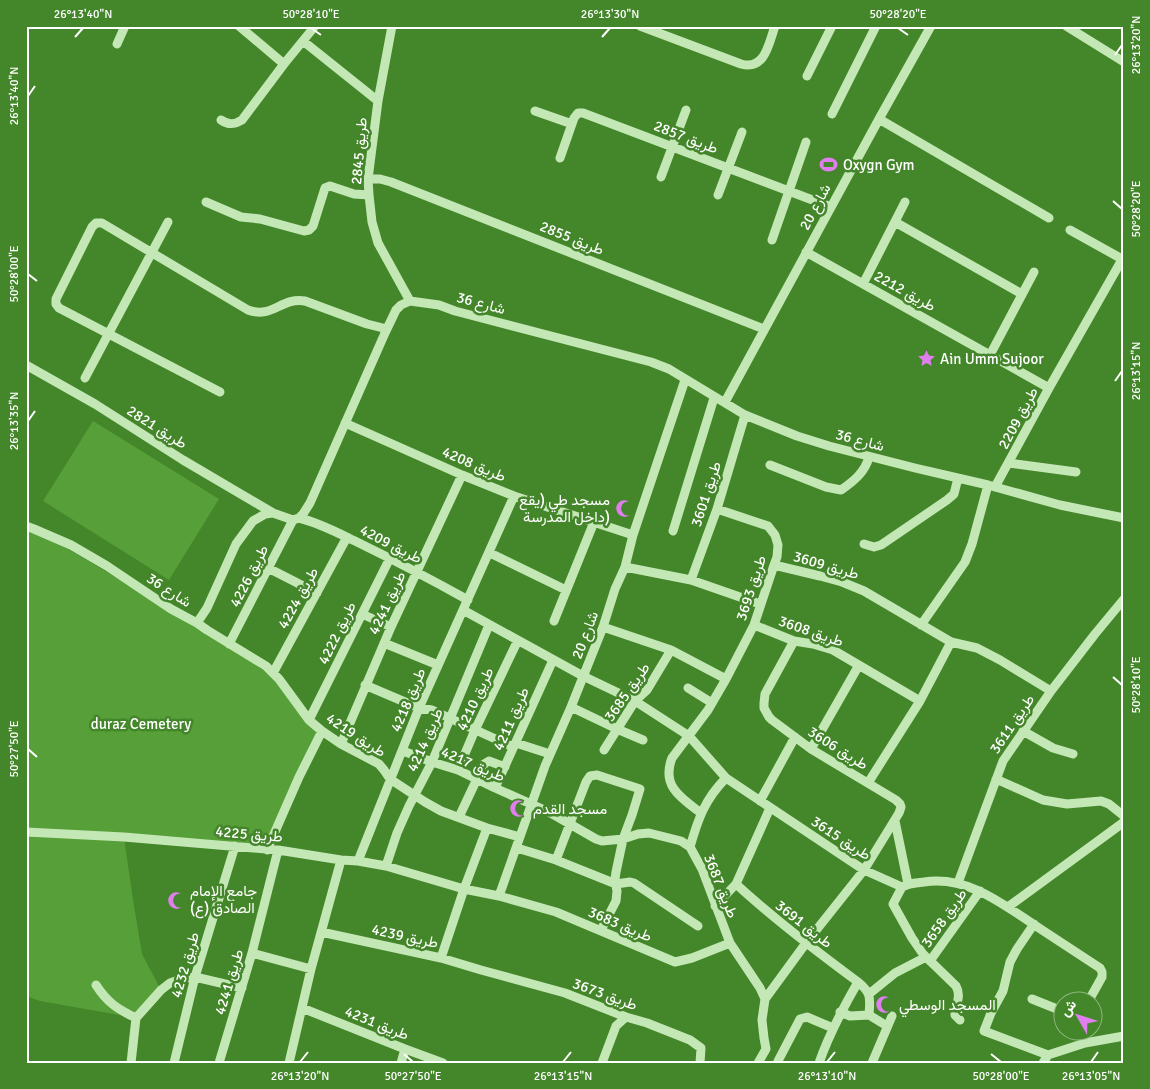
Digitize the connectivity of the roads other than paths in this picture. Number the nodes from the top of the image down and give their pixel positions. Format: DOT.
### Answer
graph roads {
  1 [pos="125,26"];
  2 [pos="239,26"];
  3 [pos="315,26"];
  4 [pos="392,26"];
  5 [pos="640,26"];
  6 [pos="774,26"];
  7 [pos="832,26"];
  8 [pos="876,26"];
  9 [pos="931,26"];
  10 [pos="1066,26"];
  11 [pos="660,30"];
  12 [pos="303,41"];
  13 [pos="117,44"];
  14 [pos="1124,62"];
  15 [pos="284,64"];
  16 [pos="807,76"];
  17 [pos="378,100"];
  18 [pos="686,110"];
  19 [pos="535,111"];
  20 [pos="832,114"];
  21 [pos="878,118"];
  22 [pos="221,120"];
  23 [pos="572,124"];
  24 [pos="742,132"];
  25 [pos="806,142"];
  26 [pos="672,147"];
  27 [pos="560,158"];
  28 [pos="728,168"];
  29 [pos="661,177"];
  30 [pos="368,179"];
  31 [pos="790,191"];
  32 [pos="369,195"];
  33 [pos="718,195"];
  34 [pos="206,202"];
  35 [pos="906,202"];
  36 [pos="831,207"];
  37 [pos="1049,218"];
  38 [pos="168,222"];
  39 [pos="895,222"];
  40 [pos="1070,230"];
  41 [pos="772,240"];
  42 [pos="806,252"];
  43 [pos="152,253"];
  44 [pos="1123,258"];
  45 [pos="1034,272"];
  46 [pos="862,284"];
  47 [pos="1022,294"];
  48 [pos="410,301"];
  49 [pos="388,329"];
  50 [pos="764,329"];
  51 [pos="110,334"];
  52 [pos="990,355"];
  53 [pos="26,365"];
  54 [pos="85,378"];
  55 [pos="685,380"];
  56 [pos="1049,388"];
  57 [pos="220,392"];
  58 [pos="714,398"];
  59 [pos="725,402"];
  60 [pos="745,415"];
  61 [pos="345,423"];
  62 [pos="869,457"];
  63 [pos="1009,464"];
  64 [pos="770,465"];
  65 [pos="1076,472"];
  66 [pos="462,474"];
  67 [pos="958,478"];
  68 [pos="992,486"];
  69 [pos="514,496"];
  70 [pos="717,509"];
  71 [pos="273,513"];
  72 [pos="1124,518"];
  73 [pos="296,519"];
  74 [pos="594,522"];
  75 [pos="26,526"];
  76 [pos="673,531"];
  77 [pos="633,535"];
  78 [pos="347,537"];
  79 [pos="864,544"];
  80 [pos="490,553"];
  81 [pos="390,558"];
  82 [pos="774,565"];
  83 [pos="625,567"];
  84 [pos="268,568"];
  85 [pos="417,572"];
  86 [pos="691,580"];
  87 [pos="566,590"];
  88 [pos="317,593"];
  89 [pos="1124,599"];
  90 [pos="468,600"];
  91 [pos="760,604"];
  92 [pos="463,610"];
  93 [pos="362,614"];
  94 [pos="554,621"];
  95 [pos="197,623"];
  96 [pos="489,625"];
  97 [pos="754,625"];
  98 [pos="921,625"];
  99 [pos="391,627"];
  100 [pos="603,627"];
  101 [pos="518,640"];
  102 [pos="794,641"];
  103 [pos="951,642"];
  104 [pos="384,643"];
  105 [pos="229,644"];
  106 [pos="671,650"];
  107 [pos="553,660"];
  108 [pos="438,665"];
  109 [pos="859,665"];
  110 [pos="273,673"];
  111 [pos="584,676"];
  112 [pos="726,679"];
  113 [pos="366,685"];
  114 [pos="688,688"];
  115 [pos="1051,691"];
  116 [pos="635,701"];
  117 [pos="920,701"];
  118 [pos="712,703"];
  119 [pos="571,707"];
  120 [pos="419,708"];
  121 [pos="450,719"];
  122 [pos="309,720"];
  123 [pos="617,729"];
  124 [pos="476,730"];
  125 [pos="1023,731"];
  126 [pos="322,732"];
  127 [pos="689,736"];
  128 [pos="795,737"];
  129 [pos="643,740"];
  130 [pos="341,744"];
  131 [pos="515,745"];
  132 [pos="811,748"];
  133 [pos="604,750"];
  134 [pos="403,751"];
  135 [pos="550,754"];
  136 [pos="1073,754"];
  137 [pos="432,762"];
  138 [pos="505,767"];
  139 [pos="458,770"];
  140 [pos="726,778"];
  141 [pos="390,779"];
  142 [pos="476,779"];
  143 [pos="996,779"];
  144 [pos="868,783"];
  145 [pos="495,788"];
  146 [pos="415,795"];
  147 [pos="760,801"];
  148 [pos="532,804"];
  149 [pos="770,808"];
  150 [pos="701,813"];
  151 [pos="1124,816"];
  152 [pos="459,817"];
  153 [pos="895,820"];
  154 [pos="1124,822"];
  155 [pos="570,823"];
  156 [pos="487,828"];
  157 [pos="26,832"];
  158 [pos="520,837"];
  159 [pos="623,840"];
  160 [pos="235,846"];
  161 [pos="690,847"];
  162 [pos="517,848"];
  163 [pos="267,850"];
  164 [pos="278,850"];
  165 [pos="341,860"];
  166 [pos="556,860"];
  167 [pos="358,861"];
  168 [pos="386,866"];
  169 [pos="864,870"];
  170 [pos="958,883"];
  171 [pos="616,884"];
  172 [pos="736,884"];
  173 [pos="905,886"];
  174 [pos="464,889"];
  175 [pos="980,891"];
  176 [pos="499,896"];
  177 [pos="715,906"];
  178 [pos="1008,906"];
  179 [pos="1034,924"];
  180 [pos="698,926"];
  181 [pos="601,930"];
  182 [pos="321,932"];
  183 [pos="730,943"];
  184 [pos="806,943"];
  185 [pos="252,953"];
  186 [pos="441,958"];
  187 [pos="928,959"];
  188 [pos="311,969"];
  189 [pos="481,970"];
  190 [pos="194,977"];
  191 [pos="858,982"];
  192 [pos="96,985"];
  193 [pos="242,988"];
  194 [pos="1094,992"];
  195 [pos="869,994"];
  196 [pos="765,999"];
  197 [pos="1032,999"];
  198 [pos="1052,1007"];
  199 [pos="302,1008"];
  200 [pos="840,1012"];
  201 [pos="869,1015"];
  202 [pos="892,1016"];
  203 [pos="626,1017"];
  204 [pos="136,1018"];
  205 [pos="960,1020"];
  206 [pos="888,1026"];
  207 [pos="833,1028"];
  208 [pos="1124,1036"];
  209 [pos="1102,1041"];
  210 [pos="1094,1042"];
  211 [pos="405,1049"];
  212 [pos="766,1049"];
  213 [pos="1046,1059"];
  214 [pos="779,1062"];
  215 [pos="131,1063"];
  216 [pos="174,1063"];
  217 [pos="219,1063"];
  218 [pos="289,1063"];
  219 [pos="401,1063"];
  220 [pos="443,1063"];
  221 [pos="602,1063"];
  222 [pos="700,1063"];
  223 [pos="758,1063"];
  224 [pos="819,1063"];
  225 [pos="872,1063"];
  1 -- 13 [label="street"];
  2 -- 15 [label="street"];
  3 -- 12 [label="street"];
  4 -- 17 [label="street, طريق 2845"];
  5 -- 11 [label="street"];
  6 -- 11 [label="street"];
  7 -- 16 [label="street"];
  8 -- 20 [label="street"];
  9 -- 21 [label="street, شارع 20"];
  10 -- 14 [label="street"];
  12 -- 15 [label="street"];
  12 -- 17 [label="street"];
  15 -- 22 [label="street"];
  17 -- 30 [label="street, طريق 2845"];
  18 -- 26 [label="street"];
  19 -- 23 [label="street"];
  21 -- 36 [label="street, شارع 20"];
  21 -- 37 [label="street"];
  23 -- 26 [label="street, طريق 2857"];
  23 -- 27 [label="street"];
  24 -- 28 [label="street"];
  25 -- 31 [label="street"];
  26 -- 28 [label="street, طريق 2857"];
  26 -- 29 [label="street"];
  28 -- 31 [label="street, طريق 2857"];
  28 -- 33 [label="street"];
  30 -- 32 [label="street, طريق 2845"];
  30 -- 50 [label="street, طريق 2855"];
  31 -- 36 [label="street, طريق 2857"];
  31 -- 41 [label="street"];
  32 -- 34 [label="street"];
  32 -- 48 [label="street, طريق 2845"];
  35 -- 39 [label="street"];
  36 -- 42 [label="street, شارع 20"];
  38 -- 43 [label="street"];
  39 -- 46 [label="street"];
  39 -- 47 [label="street"];
  40 -- 44 [label="street"];
  42 -- 46 [label="street, طريق 2212"];
  42 -- 50 [label="street, شارع 20"];
  43 -- 49 [label="street"];
  43 -- 51 [label="street"];
  43 -- 51 [label="street"];
  44 -- 56 [label="street, طريق 2209"];
  45 -- 47 [label="street"];
  46 -- 52 [label="street, طريق 2212"];
  47 -- 52 [label="street"];
  48 -- 49 [label="street"];
  48 -- 55 [label="street, شارع 36"];
  49 -- 61 [label="street"];
  50 -- 59 [label="street, شارع 20"];
  51 -- 54 [label="street"];
  51 -- 57 [label="street"];
  52 -- 56 [label="street, طريق 2212"];
  53 -- 71 [label="street, طريق 2821"];
  55 -- 58 [label="street, شارع 36"];
  55 -- 77 [label="street, شارع 20"];
  56 -- 63 [label="street, طريق 2209"];
  58 -- 59 [label="street, شارع 36"];
  58 -- 76 [label="street"];
  59 -- 60 [label="street, شارع 36"];
  60 -- 62 [label="street, شارع 36"];
  60 -- 70 [label="street, طريق 3601"];
  61 -- 66 [label="street, طريق 4208"];
  61 -- 73 [label="street"];
  62 -- 64 [label="street"];
  62 -- 67 [label="street, شارع 36"];
  63 -- 65 [label="street"];
  63 -- 68 [label="street, طريق 2209"];
  66 -- 69 [label="street, طريق 4208"];
  66 -- 85 [label="street, طريق 4241"];
  67 -- 68 [label="street, شارع 36"];
  67 -- 79 [label="street"];
  68 -- 72 [label="street, شارع 36"];
  68 -- 98 [label="street"];
  69 -- 74 [label="street, طريق 4208"];
  69 -- 80 [label="street, طريق 4218"];
  70 -- 82 [label="street, طريق 3693"];
  70 -- 86 [label="street, طريق 3601"];
  71 -- 73 [label="street"];
  71 -- 95 [label="street, شارع 36"];
  73 -- 78 [label="street, طريق 4209"];
  73 -- 84 [label="street, طريق 4226"];
  74 -- 77 [label="street, طريق 4208"];
  74 -- 87 [label="street"];
  75 -- 95 [label="street, شارع 36"];
  77 -- 83 [label="street, شارع 20"];
  78 -- 81 [label="street, طريق 4209"];
  78 -- 88 [label="street, طريق 4224"];
  80 -- 87 [label="street"];
  80 -- 90 [label="street, طريق 4218"];
  81 -- 85 [label="street, طريق 4209"];
  81 -- 93 [label="street, طريق 4222"];
  82 -- 91 [label="street, طريق 3693"];
  82 -- 98 [label="street, طريق 3609"];
  83 -- 86 [label="street"];
  83 -- 100 [label="street, شارع 20"];
  84 -- 88 [label="street"];
  84 -- 105 [label="street, طريق 4226"];
  85 -- 90 [label="street, طريق 4209"];
  85 -- 99 [label="street, طريق 4241"];
  86 -- 91 [label="street"];
  87 -- 94 [label="street"];
  88 -- 110 [label="street, طريق 4224"];
  89 -- 115 [label="street, طريق 3611"];
  90 -- 92 [label="street, طريق 4218"];
  91 -- 97 [label="street, طريق 3693"];
  92 -- 96 [label="street"];
  92 -- 108 [label="street, طريق 4218"];
  93 -- 99 [label="street"];
  93 -- 122 [label="street, طريق 4222"];
  95 -- 105 [label="street, طريق 4219"];
  96 -- 101 [label="street"];
  96 -- 121 [label="street, طريق 4214"];
  97 -- 102 [label="street, طريق 3608"];
  97 -- 112 [label="street, طريق 3693"];
  98 -- 103 [label="street, طريق 3609"];
  99 -- 104 [label="street, طريق 4241"];
  100 -- 106 [label="street"];
  100 -- 111 [label="street, شارع 20"];
  101 -- 107 [label="street"];
  101 -- 124 [label="street, طريق 4210"];
  102 -- 109 [label="street, طريق 3608"];
  102 -- 128 [label="street, طريق 3606"];
  103 -- 115 [label="street, طريق 3609"];
  103 -- 117 [label="street"];
  104 -- 108 [label="street"];
  104 -- 113 [label="street, طريق 4241"];
  105 -- 110 [label="street, طريق 4219"];
  106 -- 112 [label="street"];
  106 -- 116 [label="street, طريق 3685"];
  107 -- 111 [label="street"];
  107 -- 131 [label="street, طريق 4211"];
  108 -- 120 [label="street, طريق 4218"];
  109 -- 117 [label="street, طريق 3608"];
  109 -- 132 [label="street"];
  110 -- 122 [label="street, طريق 4219"];
  111 -- 116 [label="street, طريق 3615"];
  111 -- 119 [label="street, شارع 20"];
  112 -- 118 [label="street, طريق 3693"];
  113 -- 120 [label="street"];
  113 -- 130 [label="street, طريق 4241"];
  114 -- 118 [label="street"];
  115 -- 125 [label="street, طريق 3611"];
  116 -- 123 [label="street, طريق 3685"];
  116 -- 127 [label="street, طريق 3615"];
  117 -- 144 [label="street"];
  118 -- 127 [label="street, طريق 3693"];
  119 -- 123 [label="street"];
  119 -- 135 [label="street, شارع 20"];
  120 -- 121 [label="street"];
  120 -- 134 [label="street, طريق 4218"];
  121 -- 124 [label="street"];
  121 -- 137 [label="street, طريق 4214"];
  122 -- 126 [label="street, طريق 4219"];
  123 -- 129 [label="street"];
  123 -- 133 [label="street, طريق 3685"];
  124 -- 131 [label="street"];
  124 -- 139 [label="street, طريق 4210"];
  125 -- 136 [label="street"];
  125 -- 143 [label="street, طريق 3611"];
  126 -- 130 [label="street, طريق 4219"];
  126 -- 163 [label="street"];
  127 -- 140 [label="street, طريق 3615"];
  127 -- 150 [label="street"];
  128 -- 132 [label="street, طريق 3606"];
  128 -- 147 [label="street"];
  130 -- 141 [label="street, طريق 4219"];
  131 -- 135 [label="street"];
  131 -- 138 [label="street, طريق 4211"];
  132 -- 144 [label="street, طريق 3606"];
  134 -- 137 [label="street, طريق 4217"];
  134 -- 141 [label="street, طريق 4218"];
  135 -- 148 [label="street, شارع 20"];
  137 -- 139 [label="street, طريق 4217"];
  137 -- 146 [label="street, طريق 4214"];
  138 -- 142 [label="street"];
  138 -- 145 [label="street, طريق 4211"];
  139 -- 142 [label="street, طريق 4217"];
  140 -- 147 [label="street, طريق 3615"];
  140 -- 150 [label="street"];
  141 -- 146 [label="street, طريق 4219"];
  141 -- 167 [label="street, طريق 4218"];
  142 -- 145 [label="street, طريق 4217"];
  142 -- 152 [label="street"];
  143 -- 151 [label="street"];
  143 -- 170 [label="street, طريق 3611"];
  144 -- 153 [label="street, طريق 3606"];
  145 -- 148 [label="street, طريق 4217"];
  146 -- 152 [label="street, طريق 4219"];
  146 -- 168 [label="street, طريق 4214"];
  147 -- 149 [label="street, طريق 3615"];
  148 -- 155 [label="street, طريق 3687"];
  148 -- 158 [label="street, شارع 20"];
  149 -- 169 [label="street, طريق 3615"];
  149 -- 172 [label="street"];
  150 -- 161 [label="street"];
  152 -- 156 [label="street, طريق 4219"];
  153 -- 169 [label="street"];
  153 -- 173 [label="street, طريق 3606"];
  154 -- 178 [label="street"];
  155 -- 159 [label="street, طريق 3687"];
  155 -- 159 [label="street"];
  155 -- 166 [label="street"];
  156 -- 158 [label="street, طريق 4219"];
  156 -- 174 [label="street"];
  157 -- 160 [label="street, طريق 4225"];
  158 -- 162 [label="street, شارع 20"];
  159 -- 161 [label="street, طريق 3687"];
  159 -- 171 [label="street"];
  160 -- 163 [label="street, طريق 4225"];
  160 -- 190 [label="street, طريق 4232"];
  161 -- 177 [label="street, طريق 3687"];
  162 -- 166 [label="street"];
  162 -- 176 [label="street, شارع 20"];
  163 -- 164 [label="street, طريق 4225"];
  164 -- 165 [label="street, طريق 4225"];
  164 -- 185 [label="street, طريق 4241"];
  165 -- 167 [label="street, طريق 4225"];
  165 -- 182 [label="street"];
  166 -- 171 [label="street"];
  167 -- 168 [label="street, طريق 4225"];
  168 -- 174 [label="street, طريق 4225"];
  169 -- 173 [label="street, طريق 3615"];
  169 -- 184 [label="street"];
  170 -- 173 [label="street"];
  170 -- 175 [label="street"];
  171 -- 180 [label="street"];
  171 -- 181 [label="street"];
  172 -- 177 [label="street"];
  172 -- 184 [label="street, طريق 3691"];
  173 -- 187 [label="street, طريق 3658"];
  174 -- 176 [label="street, طريق 4225"];
  174 -- 186 [label="street"];
  175 -- 178 [label="street"];
  175 -- 187 [label="street, طريق 3658"];
  176 -- 181 [label="street, طريق 3683"];
  177 -- 183 [label="street, طريق 3687"];
  178 -- 179 [label="street"];
  179 -- 194 [label="street"];
  179 -- 213 [label="street"];
  181 -- 183 [label="street, طريق 3683"];
  182 -- 186 [label="street, طريق 4239"];
  182 -- 188 [label="street"];
  183 -- 196 [label="street, طريق 3687"];
  184 -- 191 [label="street, طريق 3691"];
  184 -- 196 [label="street"];
  185 -- 188 [label="street"];
  185 -- 193 [label="street, طريق 4241"];
  186 -- 189 [label="street, طريق 4239"];
  187 -- 195 [label="street"];
  187 -- 205 [label="street, طريق 3658"];
  188 -- 199 [label="street"];
  189 -- 203 [label="street, طريق 3673"];
  190 -- 193 [label="street"];
  190 -- 204 [label="street"];
  190 -- 216 [label="street, طريق 4232"];
  191 -- 195 [label="street, طريق 3691"];
  191 -- 200 [label="street"];
  192 -- 204 [label="street"];
  193 -- 217 [label="street, طريق 4241"];
  195 -- 201 [label="street"];
  196 -- 212 [label="street"];
  197 -- 198 [label="street"];
  199 -- 211 [label="street, طريق 4231"];
  199 -- 218 [label="street"];
  200 -- 201 [label="street"];
  200 -- 207 [label="street"];
  201 -- 206 [label="street"];
  202 -- 206 [label="street"];
  203 -- 221 [label="street"];
  203 -- 222 [label="street, طريق 3673"];
  204 -- 215 [label="street"];
  206 -- 225 [label="street"];
  207 -- 214 [label="street"];
  207 -- 224 [label="street"];
  208 -- 209 [label="street"];
  210 -- 213 [label="street"];
  211 -- 219 [label="street"];
  211 -- 220 [label="street, طريق 4231"];
  212 -- 214 [label="street"];
  212 -- 223 [label="street"];
}
